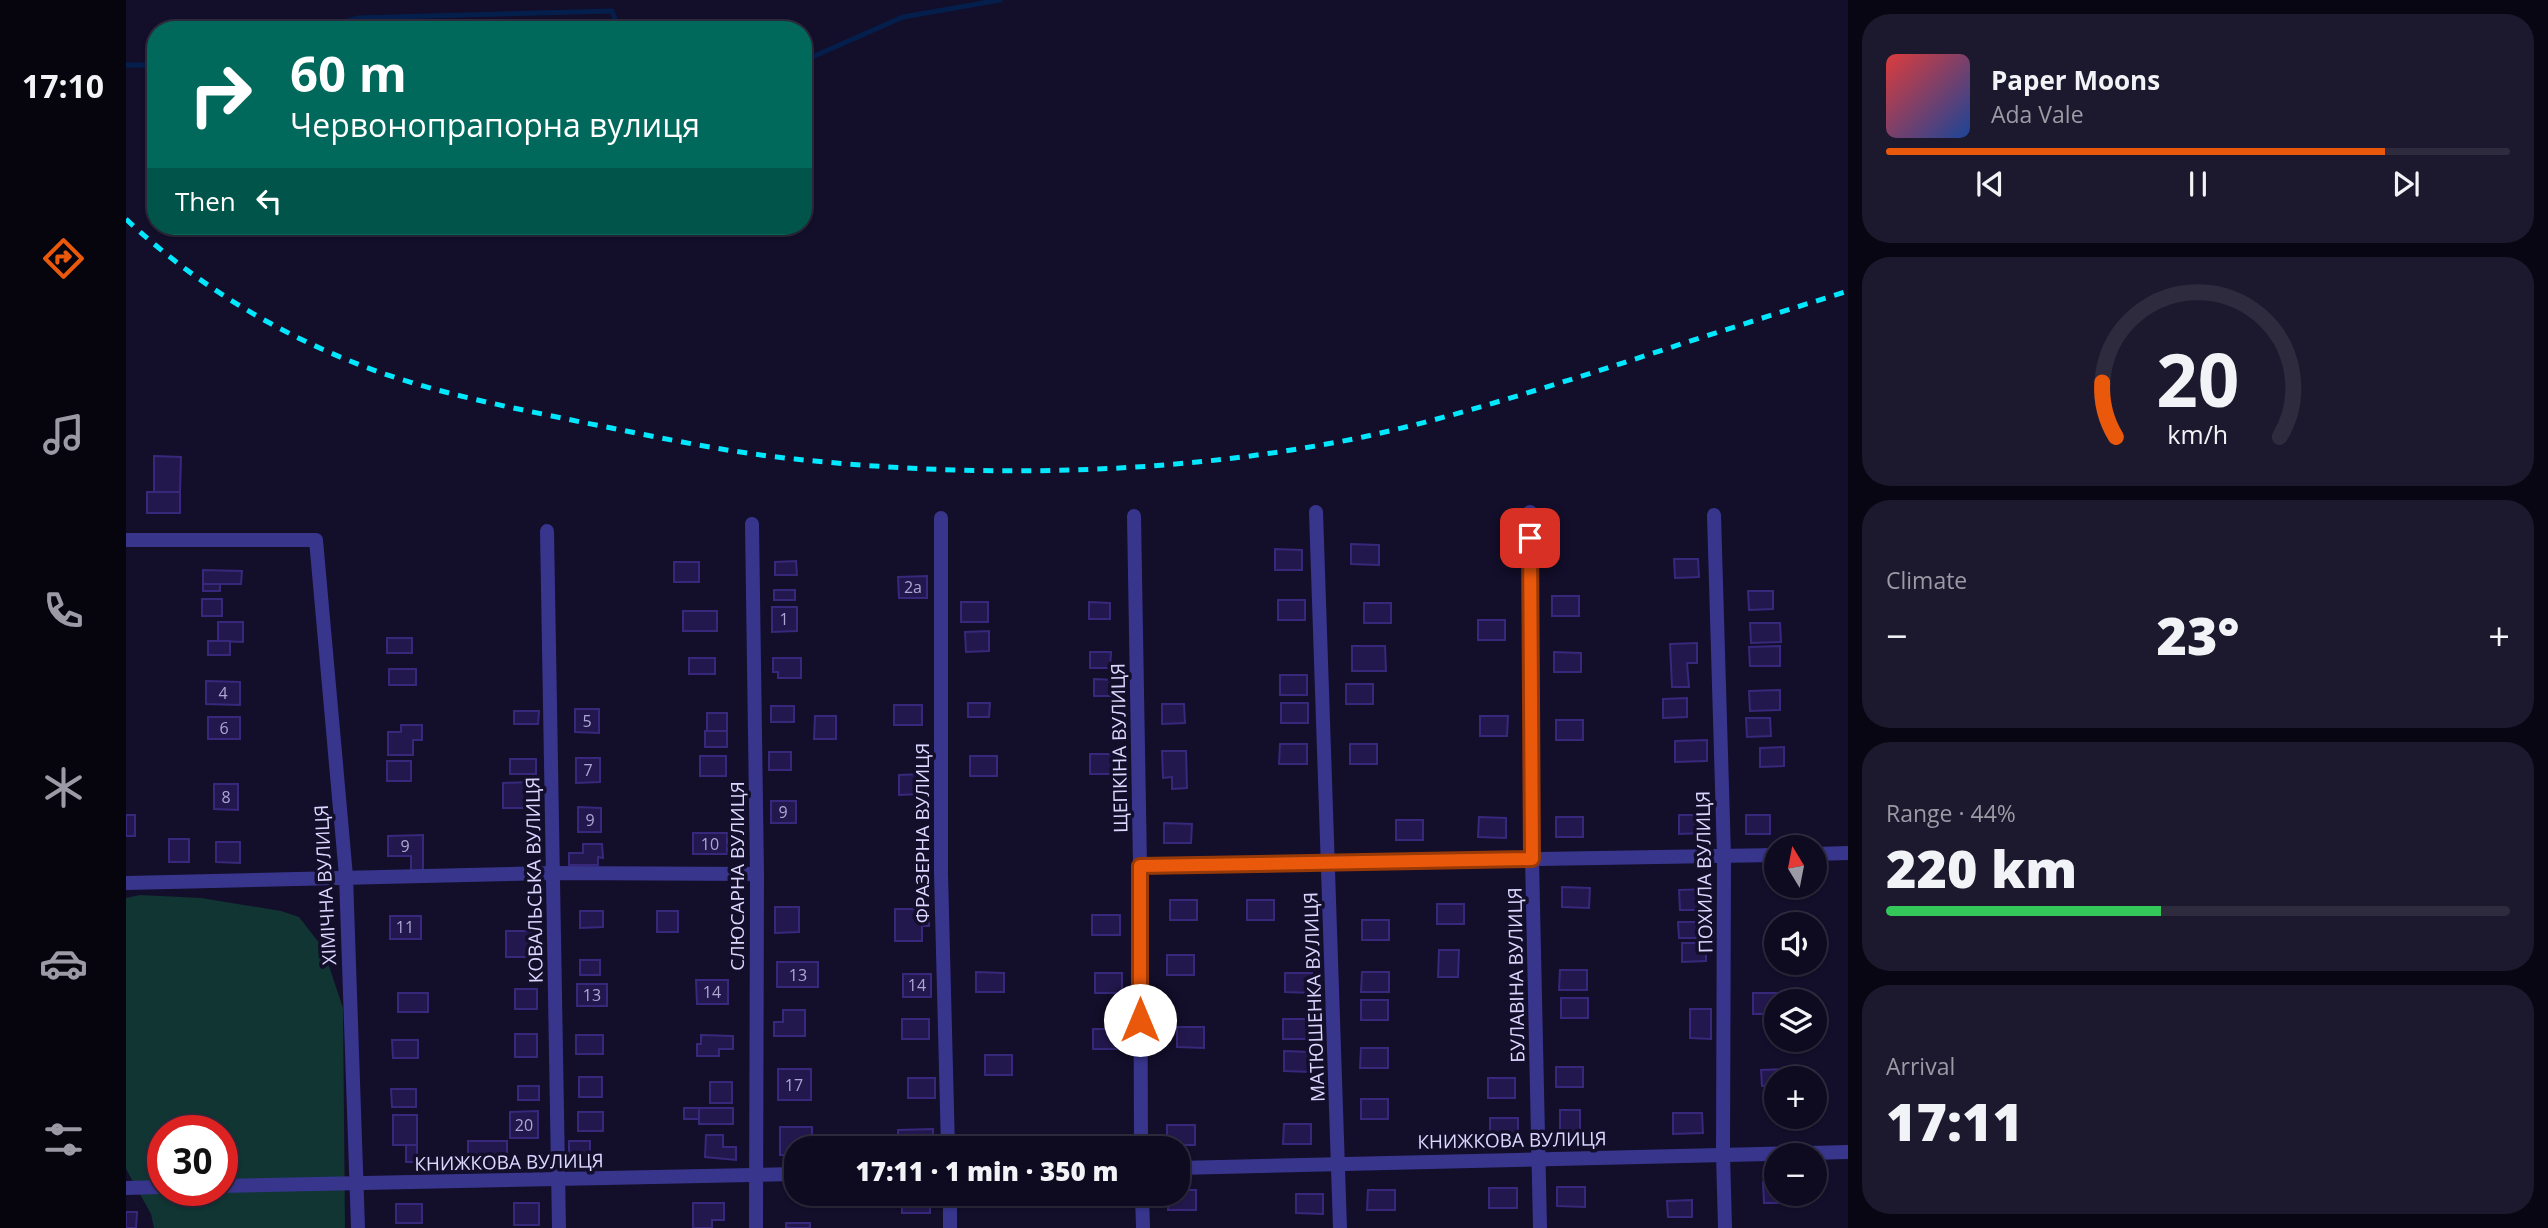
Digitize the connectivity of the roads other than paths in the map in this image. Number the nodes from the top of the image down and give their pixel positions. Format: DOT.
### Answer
graph roads {
  1 [pos="1316,512"];
  2 [pos="1530,512"];
  3 [pos="1714,515"];
  4 [pos="1134,516"];
  5 [pos="941,518"];
  6 [pos="752,524"];
  7 [pos="547,531"];
  8 [pos="126,540"];
  9 [pos="1848,853"];
  10 [pos="1827,854"];
  11 [pos="1764,855"];
  12 [pos="1724,856"];
  13 [pos="1532,859"];
  14 [pos="1330,862"];
  15 [pos="1140,866"];
  16 [pos="553,873"];
  17 [pos="757,874"];
  18 [pos="346,876"];
  19 [pos="126,883"];
  20 [pos="948,1136"];
  21 [pos="1141,1136"];
  22 [pos="1848,1152"];
  23 [pos="1723,1154"];
  24 [pos="1540,1158"];
  25 [pos="1338,1164"];
  26 [pos="1190,1168"];
  27 [pos="757,1174"];
  28 [pos="784,1174"];
  29 [pos="557,1180"];
  30 [pos="356,1185"];
  31 [pos="238,1186"];
  32 [pos="147,1187"];
  33 [pos="126,1188"];
  34 [pos="950,1206"];
  35 [pos="1142,1206"];
  36 [pos="358,1228"];
  37 [pos="559,1228"];
  38 [pos="756,1228"];
  39 [pos="950,1228"];
  40 [pos="1143,1228"];
  41 [pos="1340,1228"];
  42 [pos="1540,1228"];
  43 [pos="1725,1228"];
  1 -- 14 [label="street, МАТЮШЕНКА ВУЛИЦЯ"];
  2 -- 13 [label="street, БУЛАВІНА ВУЛИЦЯ"];
  3 -- 12 [label="street, ПОХИЛА ВУЛИЦЯ"];
  4 -- 15 [label="street, ЩЕПКІНА ВУЛИЦЯ"];
  5 -- 20 [label="street, ФРАЗЕРНА ВУЛИЦЯ"];
  6 -- 17 [label="street, СЛЮСАРНА ВУЛИЦЯ"];
  7 -- 16 [label="street, КОВАЛЬСЬКА ВУЛИЦЯ"];
  8 -- 18 [label="street, ХІМІЧНА ВУЛИЦЯ"];
  9 -- 10 [label="street"];
  11 -- 12 [label="street"];
  12 -- 13 [label="street"];
  12 -- 23 [label="street, ПОХИЛА ВУЛИЦЯ"];
  13 -- 14 [label="street"];
  13 -- 24 [label="street, БУЛАВІНА ВУЛИЦЯ"];
  14 -- 15 [label="street"];
  14 -- 25 [label="street, МАТЮШЕНКА ВУЛИЦЯ"];
  15 -- 21 [label="street, ЩЕПКІНА ВУЛИЦЯ"];
  16 -- 17 [label="street"];
  16 -- 18 [label="street"];
  16 -- 29 [label="street, КОВАЛЬСЬКА ВУЛИЦЯ"];
  17 -- 27 [label="street, СЛЮСАРНА ВУЛИЦЯ"];
  18 -- 19 [label="street"];
  18 -- 30 [label="street, ХІМІЧНА ВУЛИЦЯ"];
  22 -- 23 [label="street, КНИЖКОВА ВУЛИЦЯ"];
  23 -- 24 [label="street, КНИЖКОВА ВУЛИЦЯ"];
  23 -- 43 [label="street, ПОХИЛА ВУЛИЦЯ"];
  24 -- 25 [label="street, КНИЖКОВА ВУЛИЦЯ"];
  24 -- 42 [label="street, БУЛАВІНА ВУЛИЦЯ"];
  25 -- 26 [label="street, КНИЖКОВА ВУЛИЦЯ"];
  25 -- 41 [label="street, МАТЮШЕНКА ВУЛИЦЯ"];
  27 -- 28 [label="street, КНИЖКОВА ВУЛИЦЯ"];
  27 -- 29 [label="street, КНИЖКОВА ВУЛИЦЯ"];
  27 -- 38 [label="street, СЛЮСАРНА ВУЛИЦЯ"];
  29 -- 30 [label="street, КНИЖКОВА ВУЛИЦЯ"];
  29 -- 37 [label="street, КОВАЛЬСЬКА ВУЛИЦЯ"];
  30 -- 31 [label="street, КНИЖКОВА ВУЛИЦЯ"];
  30 -- 36 [label="street, ХІМІЧНА ВУЛИЦЯ"];
  32 -- 33 [label="street"];
  34 -- 39 [label="street"];
  35 -- 40 [label="street"];
}
